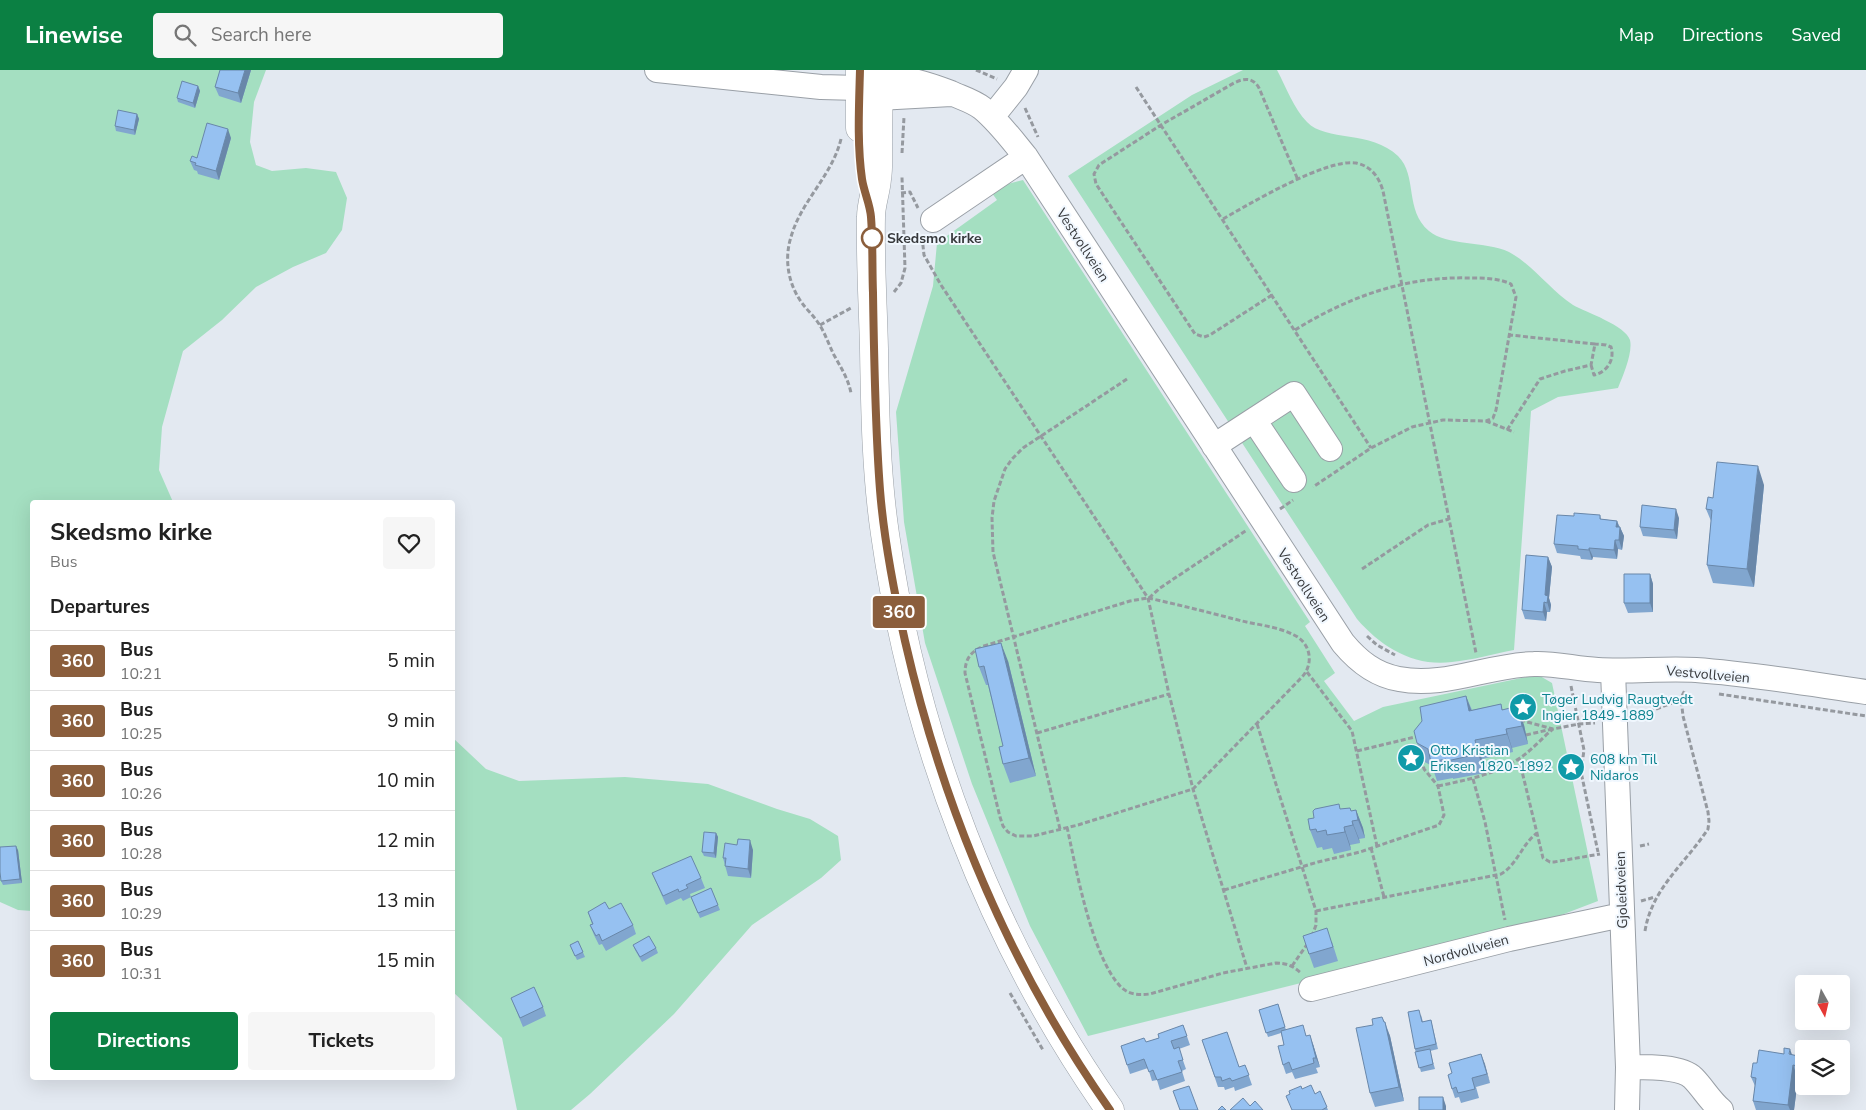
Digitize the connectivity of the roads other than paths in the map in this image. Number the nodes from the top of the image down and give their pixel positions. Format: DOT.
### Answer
graph roads {
  1 [pos="657,70"];
  2 [pos="1026,70"];
  3 [pos="871,81"];
  4 [pos="992,117"];
  5 [pos="1032,148"];
  6 [pos="931,222"];
  7 [pos="1254,420"];
  8 [pos="1214,446"];
  9 [pos="1330,449"];
  10 [pos="1300,489"];
  11 [pos="1613,670"];
  12 [pos="1866,692"];
  13 [pos="1622,915"];
  14 [pos="1311,989"];
  15 [pos="1628,1067"];
  16 [pos="1110,1110"];
  17 [pos="1627,1110"];
  18 [pos="1721,1110"];
  1 -- 3 [label="street, Vestvollveien"];
  2 -- 4 [label="street"];
  3 -- 4 [label="street, Vestvollveien"];
  3 -- 16 [label="highway"];
  4 -- 5 [label="street, Vestvollveien"];
  5 -- 6 [label="street"];
  5 -- 8 [label="street, Vestvollveien"];
  7 -- 8 [label="street"];
  7 -- 9 [label="street"];
  7 -- 10 [label="street"];
  8 -- 11 [label="street, Vestvollveien"];
  11 -- 12 [label="street, Vestvollveien"];
  11 -- 13 [label="street, Gjoleidveien"];
  13 -- 14 [label="street, Nordvollveien"];
  13 -- 15 [label="street, Gjoleidveien"];
  15 -- 17 [label="street, Gjoleidveien"];
  15 -- 18 [label="street"];
}
